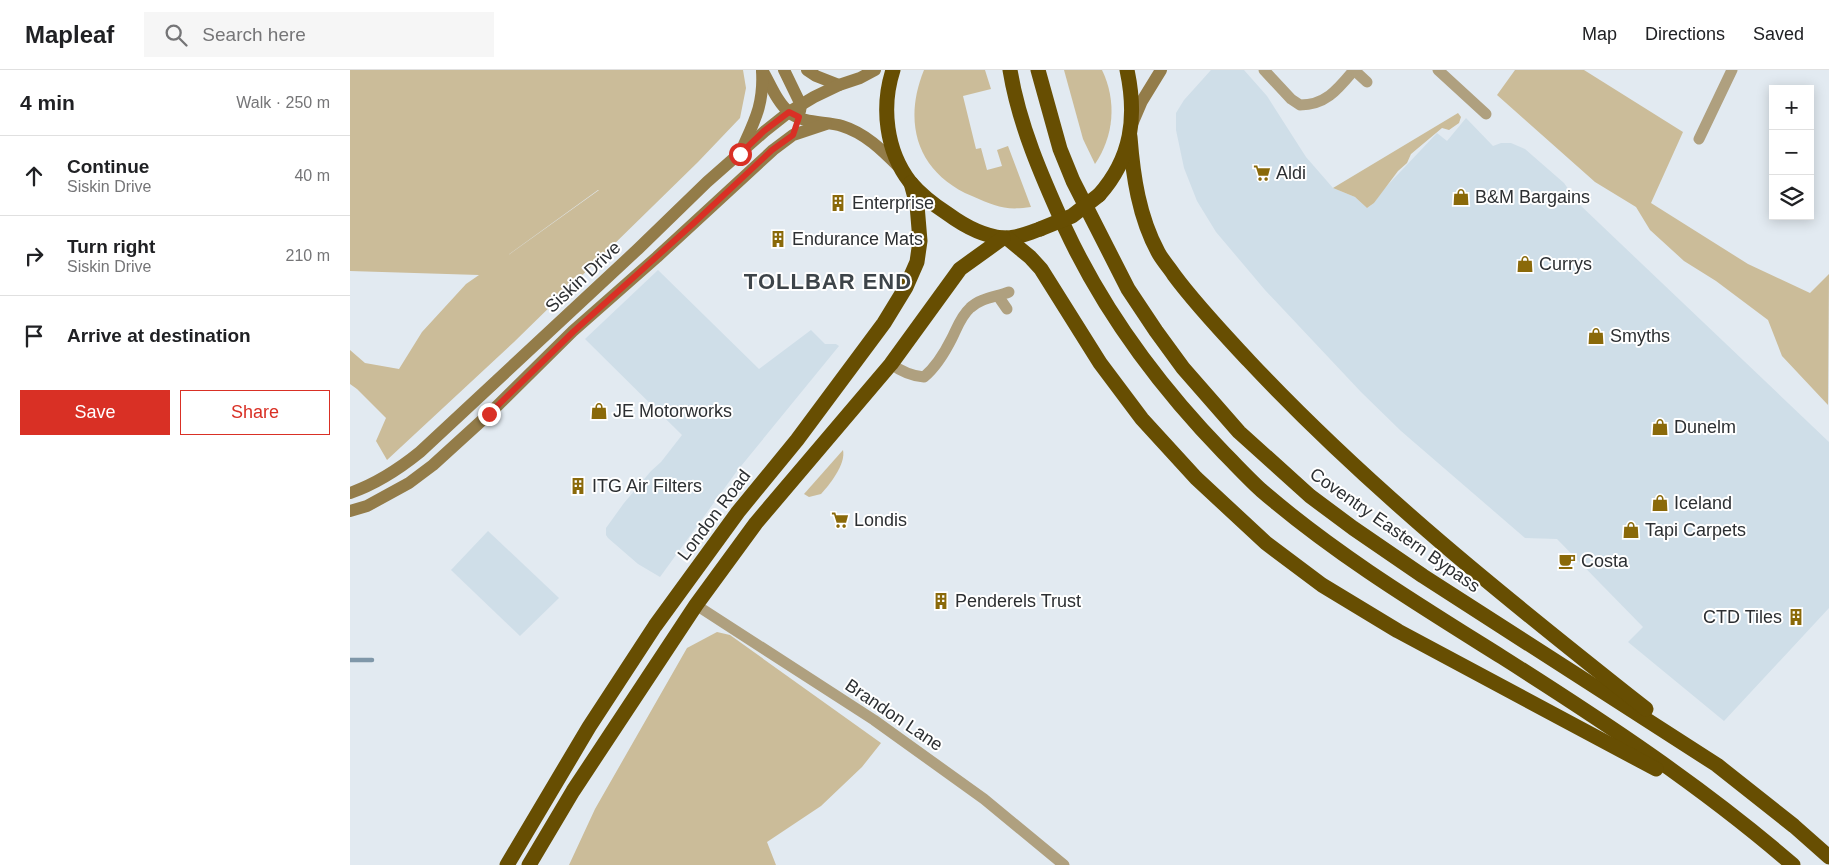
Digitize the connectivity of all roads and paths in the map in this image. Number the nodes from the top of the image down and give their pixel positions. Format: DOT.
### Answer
graph roads {
  1 [pos="762,70"];
  2 [pos="784,70"];
  3 [pos="807,70"];
  4 [pos="874,70"];
  5 [pos="893,70"];
  6 [pos="1010,70"];
  7 [pos="1038,70"];
  8 [pos="1127,70"];
  9 [pos="1161,70"];
  10 [pos="1264,70"];
  11 [pos="1354,70"];
  12 [pos="1438,70"];
  13 [pos="1732,70"];
  14 [pos="1366,82"];
  15 [pos="839,85"];
  16 [pos="796,111"];
  17 [pos="1486,114"];
  18 [pos="826,124"];
  19 [pos="1131,130"];
  20 [pos="793,135"];
  21 [pos="1699,139"];
  22 [pos="740,154"];
  23 [pos="907,177"];
  24 [pos="1005,238"];
  25 [pos="1007,309"];
  26 [pos="891,364"];
  27 [pos="350,493"];
  28 [pos="350,511"];
  29 [pos="696,605"];
  30 [pos="1718,765"];
  31 [pos="1703,794"];
  32 [pos="1829,857"];
  33 [pos="507,865"];
  34 [pos="529,865"];
  35 [pos="1064,865"];
  36 [pos="1793,865"];
  1 -- 16 [label="street"];
  1 -- 22 [label="street"];
  2 -- 16 [label="street"];
  3 -- 15 [label="street"];
  4 -- 15 [label="street, Siskin Drive"];
  5 -- 23 [label="highway"];
  6 -- 31 [label="highway"];
  7 -- 30 [label="highway, Coventry Eastern Bypass"];
  8 -- 19 [label="highway"];
  9 -- 19 [label="street"];
  10 -- 11 [label="street"];
  11 -- 14 [label="street"];
  12 -- 17 [label="street"];
  13 -- 21 [label="street"];
  15 -- 16 [label="street, Siskin Drive"];
  16 -- 18 [label="street"];
  16 -- 20 [label="street"];
  16 -- 22 [label="street, Siskin Drive"];
  18 -- 20 [label="street, Siskin Drive"];
  18 -- 23 [label="street"];
  19 -- 24 [label="highway, bridge"];
  19 -- 30 [label="highway"];
  20 -- 28 [label="street, Siskin Drive"];
  22 -- 27 [label="street, Siskin Drive"];
  23 -- 24 [label="highway"];
  23 -- 33 [label="highway, London Road"];
  24 -- 26 [label="highway"];
  24 -- 31 [label="highway"];
  25 -- 26 [label="street"];
  26 -- 29 [label="highway"];
  29 -- 34 [label="highway"];
  29 -- 35 [label="street, Brandon Lane"];
  30 -- 32 [label="highway, Coventry Eastern Bypass"];
  31 -- 36 [label="highway"];
}
